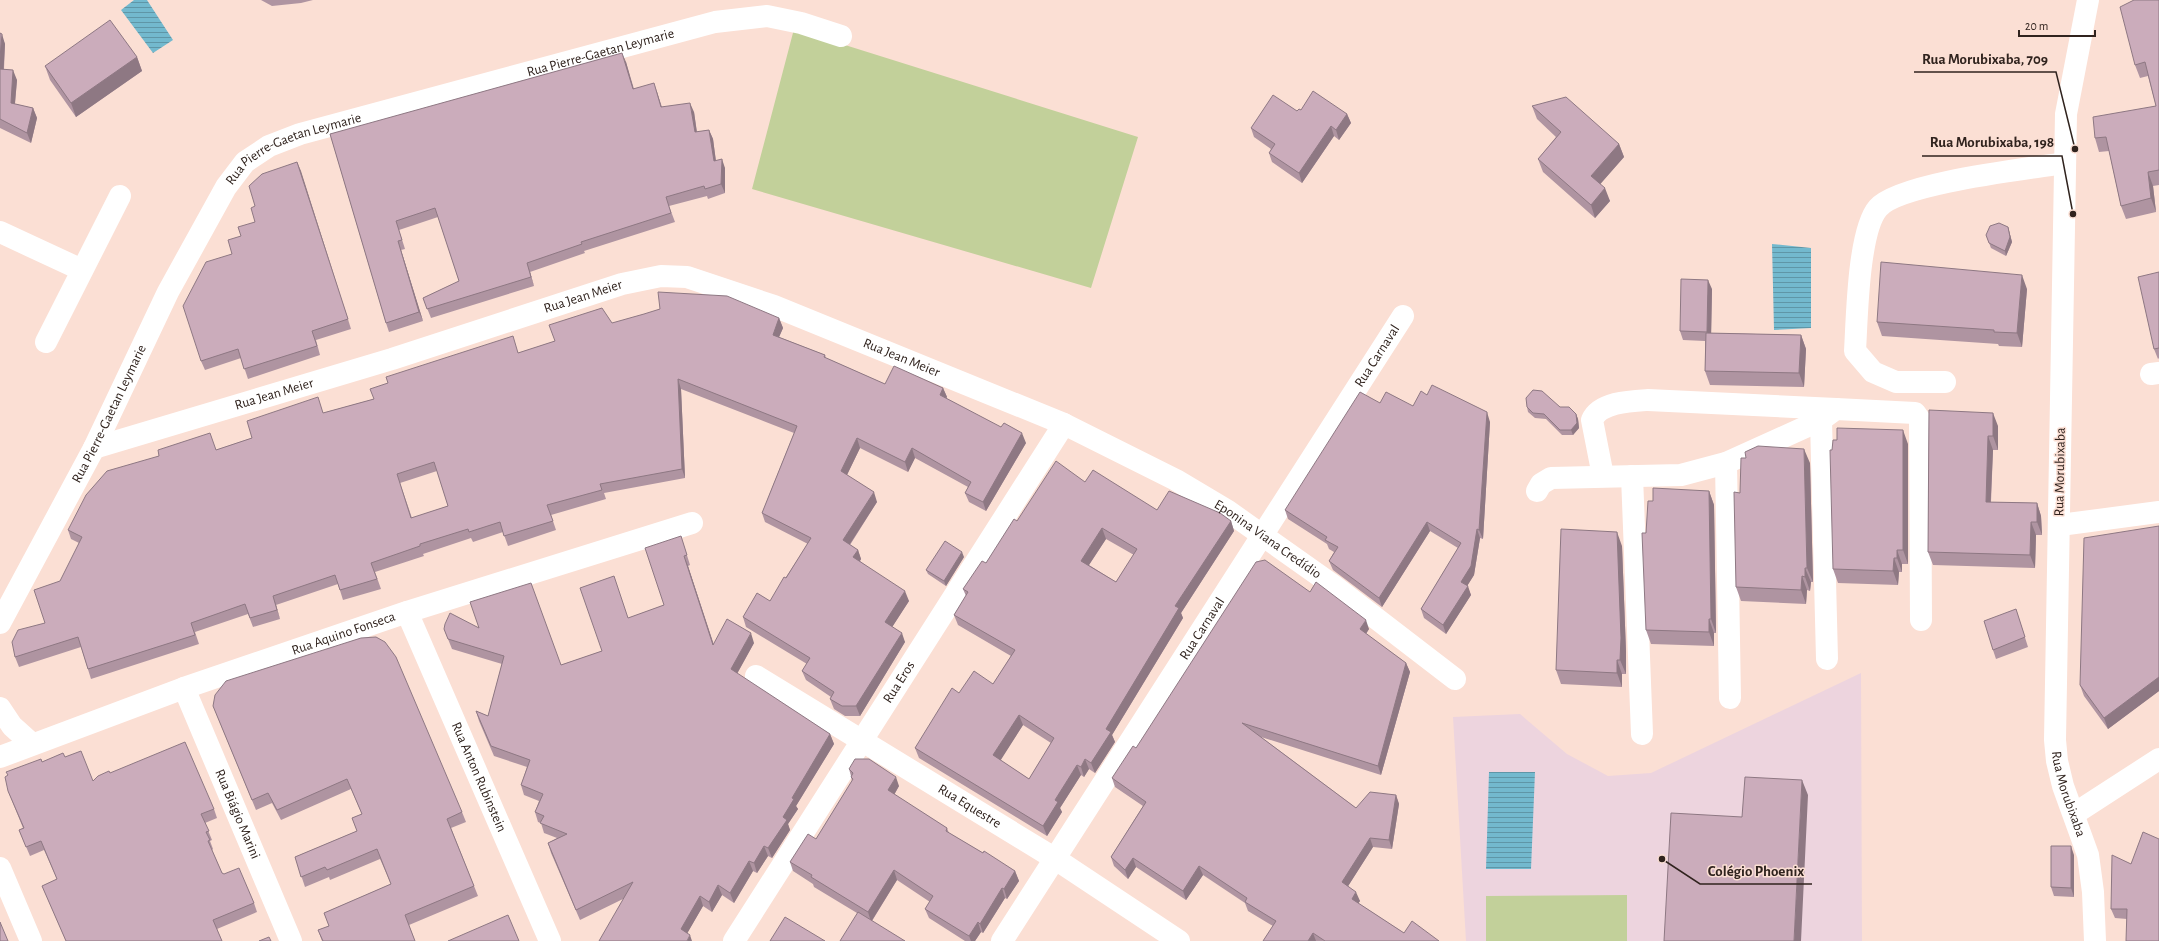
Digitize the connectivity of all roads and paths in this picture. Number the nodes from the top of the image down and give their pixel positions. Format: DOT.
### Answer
graph roads {
  1 [pos="2088,0"];
  2 [pos="768,8"];
  3 [pos="841,36"];
  4 [pos="2065,163"];
  5 [pos="120,196"];
  6 [pos="0,232"];
  7 [pos="82,270"];
  8 [pos="1403,316"];
  9 [pos="46,342"];
  10 [pos="1945,382"];
  11 [pos="1828,414"];
  12 [pos="1064,424"];
  13 [pos="94,448"];
  14 [pos="1726,463"];
  15 [pos="1603,476"];
  16 [pos="1632,476"];
  17 [pos="1537,491"];
  18 [pos="2159,512"];
  19 [pos="692,523"];
  20 [pos="2060,525"];
  21 [pos="1262,535"];
  22 [pos="407,612"];
  23 [pos="1921,620"];
  24 [pos="0,623"];
  25 [pos="1827,659"];
  26 [pos="756,676"];
  27 [pos="1455,679"];
  28 [pos="184,688"];
  29 [pos="1730,698"];
  30 [pos="0,708"];
  31 [pos="1642,734"];
  32 [pos="861,742"];
  33 [pos="32,744"];
  34 [pos="0,757"];
  35 [pos="2159,758"];
  36 [pos="2074,814"];
  37 [pos="1054,858"];
  38 [pos="0,868"];
  39 [pos="31,941"];
  40 [pos="291,941"];
  41 [pos="550,941"];
  42 [pos="734,941"];
  43 [pos="1002,941"];
  44 [pos="1180,941"];
  45 [pos="2095,941"];
  1 -- 4 [label="street, Rua Morubixaba"];
  2 -- 3 [label="street, Rua Pierre-Gaetan Leymarie"];
  2 -- 13 [label="street, Rua Pierre-Gaetan Leymarie"];
  4 -- 10 [label="street"];
  4 -- 20 [label="street, Rua Morubixaba"];
  5 -- 7 [label="street"];
  6 -- 7 [label="street"];
  7 -- 9 [label="street"];
  8 -- 21 [label="street, Rua Carnaval"];
  11 -- 14 [label="street"];
  11 -- 15 [label="street"];
  11 -- 23 [label="street"];
  11 -- 25 [label="street"];
  12 -- 13 [label="street, Rua Jean Meier"];
  12 -- 21 [label="street, Eponina Viana Credídio"];
  12 -- 32 [label="street, Rua Eros"];
  13 -- 24 [label="street, Rua Pierre-Gaetan Leymarie"];
  14 -- 16 [label="street"];
  14 -- 29 [label="street"];
  15 -- 16 [label="street"];
  15 -- 17 [label="street"];
  16 -- 31 [label="street"];
  18 -- 20 [label="street"];
  19 -- 22 [label="street, Rua Aquino Fonseca"];
  20 -- 36 [label="street, Rua Morubixaba"];
  21 -- 27 [label="street, Eponina Viana Credídio"];
  21 -- 37 [label="street, Rua Carnaval"];
  22 -- 28 [label="street, Rua Aquino Fonseca"];
  22 -- 41 [label="street, Rua Anton Rubinstein"];
  26 -- 32 [label="street, Rua Equestre"];
  28 -- 33 [label="street, Rua Aquino Fonseca"];
  28 -- 40 [label="street, Rua Biágio Marini"];
  30 -- 33 [label="street"];
  32 -- 37 [label="street, Rua Equestre"];
  32 -- 42 [label="street, Rua Eros"];
  33 -- 34 [label="street, Rua Aquino Fonseca"];
  35 -- 36 [label="street"];
  36 -- 45 [label="street, Rua Morubixaba"];
  37 -- 43 [label="street, Rua Carnaval"];
  37 -- 44 [label="street, Rua Equestre"];
  38 -- 39 [label="street"];
}
